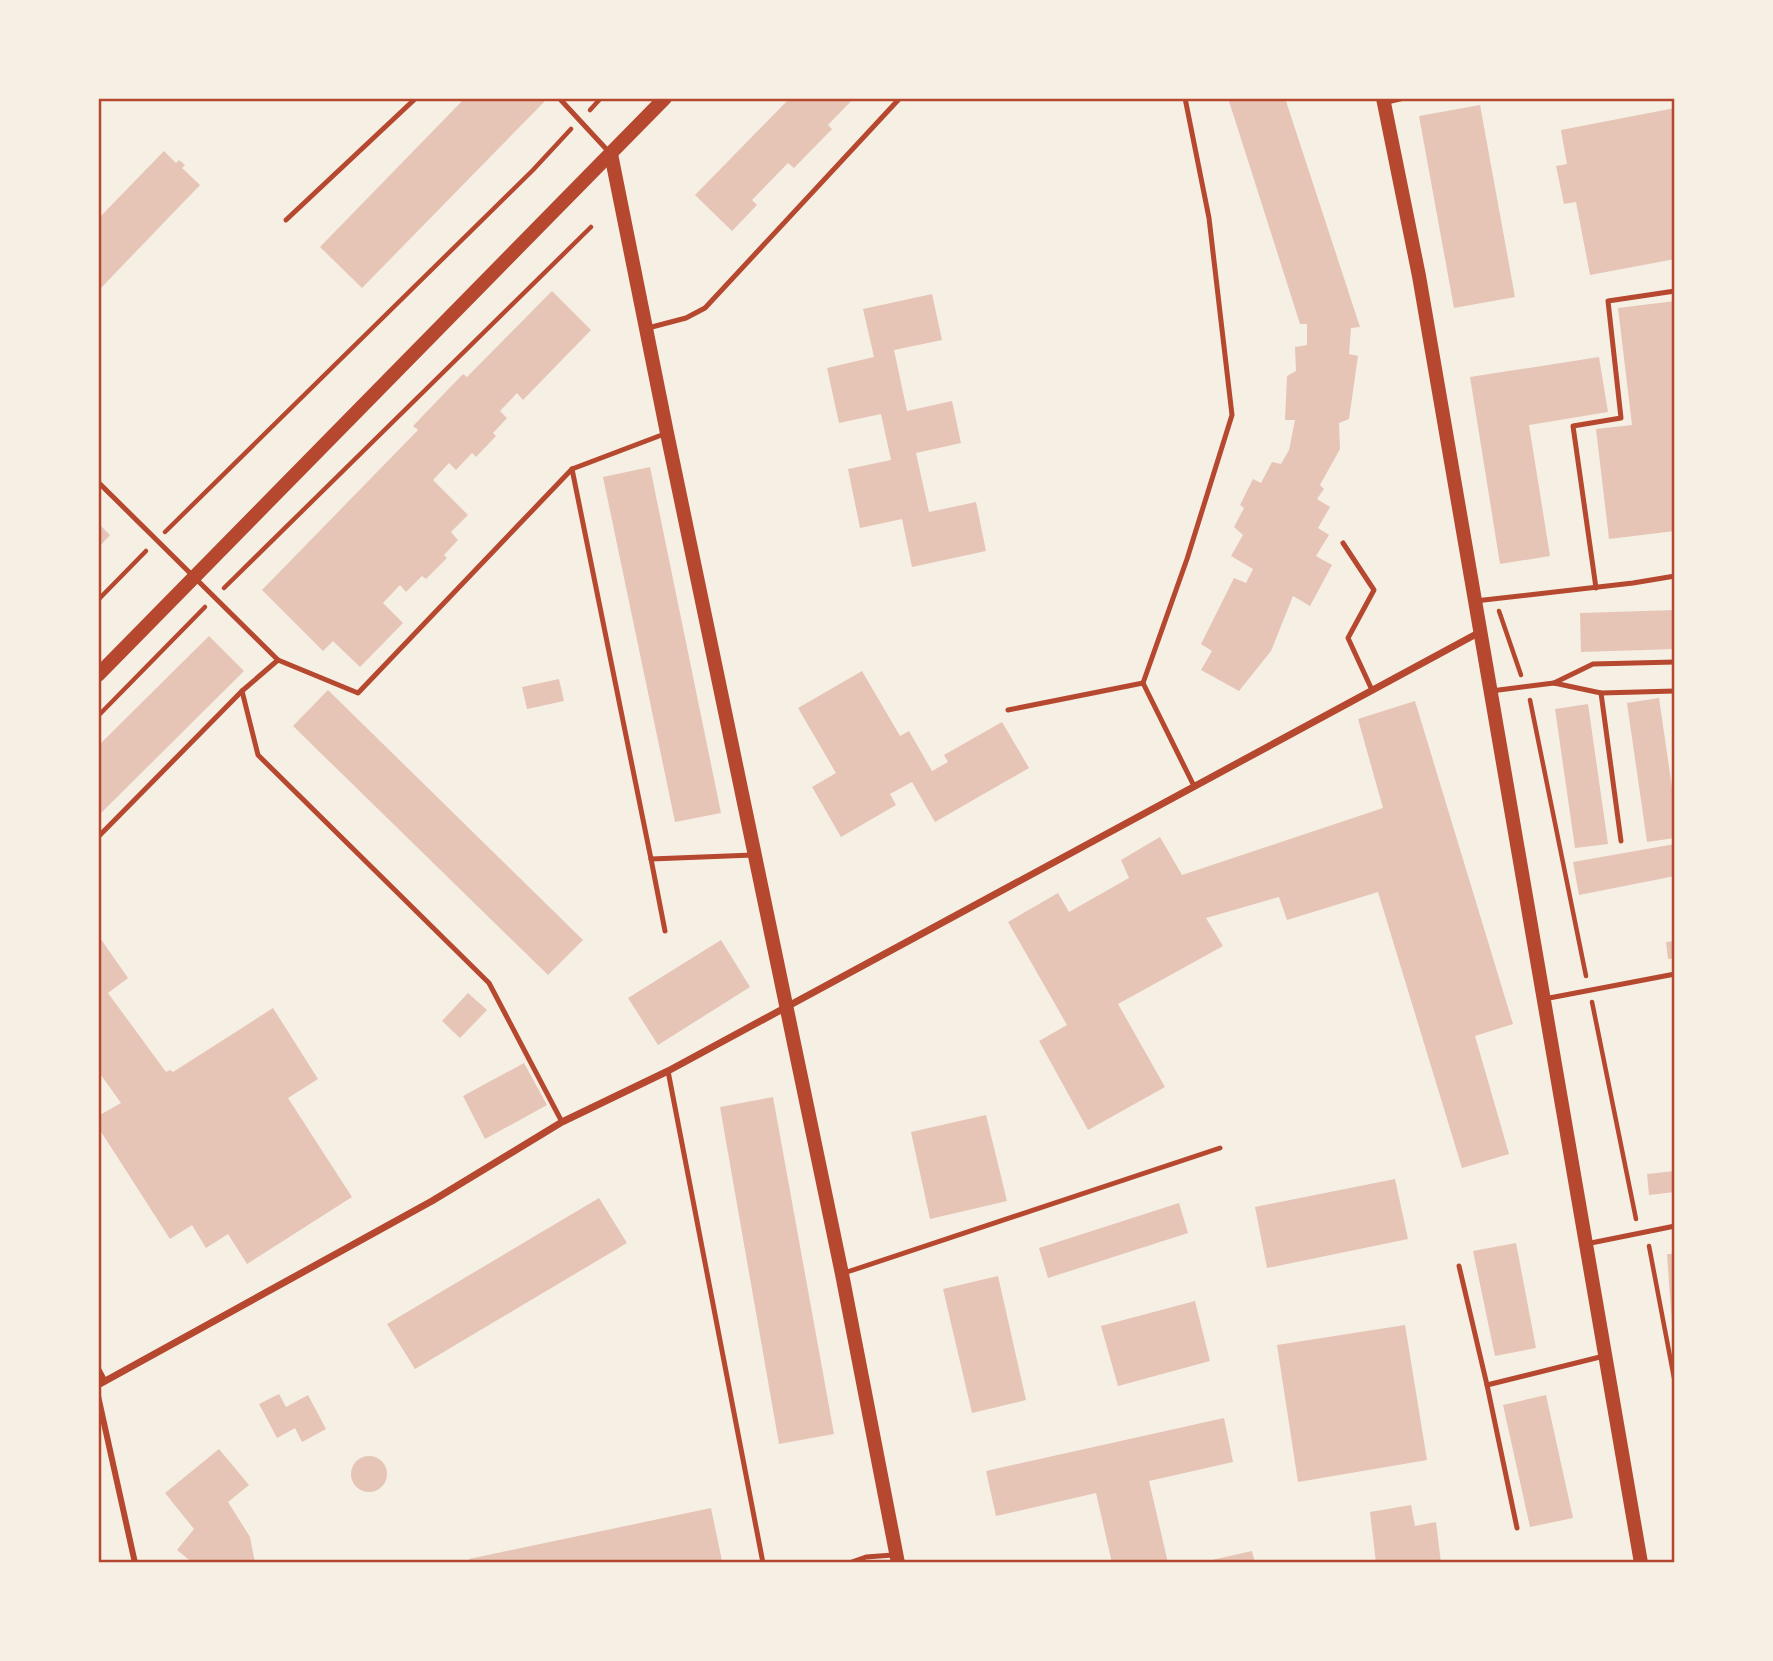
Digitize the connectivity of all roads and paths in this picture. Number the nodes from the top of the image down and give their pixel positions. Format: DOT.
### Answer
graph roads {
  1 [pos="416,98"];
  2 [pos="559,98"];
  3 [pos="601,98"];
  4 [pos="665,98"];
  5 [pos="900,98"];
  6 [pos="1185,98"];
  7 [pos="1404,98"];
  8 [pos="1383,100"];
  9 [pos="580,120"];
  10 [pos="611,154"];
  11 [pos="286,220"];
  12 [pos="591,228"];
  13 [pos="1675,291"];
  14 [pos="646,329"];
  15 [pos="667,433"];
  16 [pos="572,469"];
  17 [pos="98,482"];
  18 [pos="157,540"];
  19 [pos="1343,543"];
  20 [pos="1675,576"];
  21 [pos="193,577"];
  22 [pos="1596,587"];
  23 [pos="215,598"];
  24 [pos="1496,599"];
  25 [pos="98,600"];
  26 [pos="1475,601"];
  27 [pos="1480,632"];
  28 [pos="278,660"];
  29 [pos="1675,662"];
  30 [pos="98,675"];
  31 [pos="1143,683"];
  32 [pos="1555,683"];
  33 [pos="1525,687"];
  34 [pos="1372,690"];
  35 [pos="242,691"];
  36 [pos="1491,691"];
  37 [pos="1675,691"];
  38 [pos="1601,692"];
  39 [pos="1008,710"];
  40 [pos="98,716"];
  41 [pos="1194,786"];
  42 [pos="98,836"];
  43 [pos="1621,841"];
  44 [pos="754,855"];
  45 [pos="651,859"];
  46 [pos="665,931"];
  47 [pos="1675,974"];
  48 [pos="1589,990"];
  49 [pos="1544,999"];
  50 [pos="787,1007"];
  51 [pos="668,1071"];
  52 [pos="562,1122"];
  53 [pos="1220,1148"];
  54 [pos="1675,1226"];
  55 [pos="1643,1232"];
  56 [pos="1586,1244"];
  57 [pos="1459,1266"];
  58 [pos="842,1274"];
  59 [pos="1605,1356"];
  60 [pos="98,1370"];
  61 [pos="101,1383"];
  62 [pos="1675,1383"];
  63 [pos="1487,1385"];
  64 [pos="98,1396"];
  65 [pos="1517,1528"];
  66 [pos="897,1559"];
  67 [pos="135,1563"];
  68 [pos="763,1563"];
  69 [pos="849,1563"];
  70 [pos="1641,1563"];
  1 -- 11 [label="lane"];
  2 -- 9 [label="lane"];
  3 -- 9 [label="path"];
  4 -- 10 [label="main road"];
  5 -- 14 [label="lane"];
  6 -- 31 [label="lane"];
  7 -- 8 [label="lane"];
  8 -- 26 [label="main road"];
  9 -- 10 [label="lane"];
  9 -- 18 [label="path"];
  10 -- 14 [label="main road"];
  10 -- 21 [label="main road"];
  12 -- 23 [label="path"];
  13 -- 22 [label="lane"];
  14 -- 15 [label="main road"];
  15 -- 16 [label="lane"];
  15 -- 44 [label="main road"];
  16 -- 28 [label="lane"];
  16 -- 45 [label="lane"];
  17 -- 18 [label="lane"];
  18 -- 21 [label="lane"];
  18 -- 25 [label="path"];
  19 -- 34 [label="lane"];
  20 -- 22 [label="lane"];
  21 -- 23 [label="lane"];
  21 -- 30 [label="main road"];
  22 -- 24 [label="lane"];
  23 -- 28 [label="lane"];
  23 -- 40 [label="path"];
  24 -- 26 [label="lane"];
  24 -- 33 [label="path"];
  26 -- 27 [label="main road"];
  27 -- 34 [label="street"];
  27 -- 36 [label="main road"];
  28 -- 35 [label="lane"];
  29 -- 32 [label="lane"];
  31 -- 39 [label="lane"];
  31 -- 41 [label="lane"];
  32 -- 33 [label="lane"];
  32 -- 38 [label="lane"];
  33 -- 36 [label="lane"];
  33 -- 48 [label="path"];
  34 -- 41 [label="street"];
  35 -- 42 [label="lane"];
  35 -- 52 [label="lane"];
  36 -- 49 [label="main road"];
  37 -- 38 [label="lane"];
  38 -- 43 [label="lane"];
  41 -- 50 [label="street"];
  44 -- 45 [label="lane"];
  44 -- 50 [label="main road"];
  45 -- 46 [label="lane"];
  47 -- 48 [label="lane"];
  48 -- 49 [label="lane"];
  48 -- 55 [label="path"];
  49 -- 56 [label="main road"];
  50 -- 51 [label="street"];
  50 -- 58 [label="main road"];
  51 -- 52 [label="street"];
  51 -- 68 [label="lane"];
  52 -- 61 [label="street"];
  53 -- 58 [label="lane"];
  54 -- 55 [label="lane"];
  55 -- 56 [label="lane"];
  55 -- 62 [label="path"];
  56 -- 59 [label="main road"];
  57 -- 63 [label="lane"];
  58 -- 66 [label="main road"];
  59 -- 63 [label="lane"];
  59 -- 70 [label="main road"];
  60 -- 61 [label="street"];
  63 -- 65 [label="lane"];
  64 -- 67 [label="street"];
  66 -- 69 [label="lane"];
}
